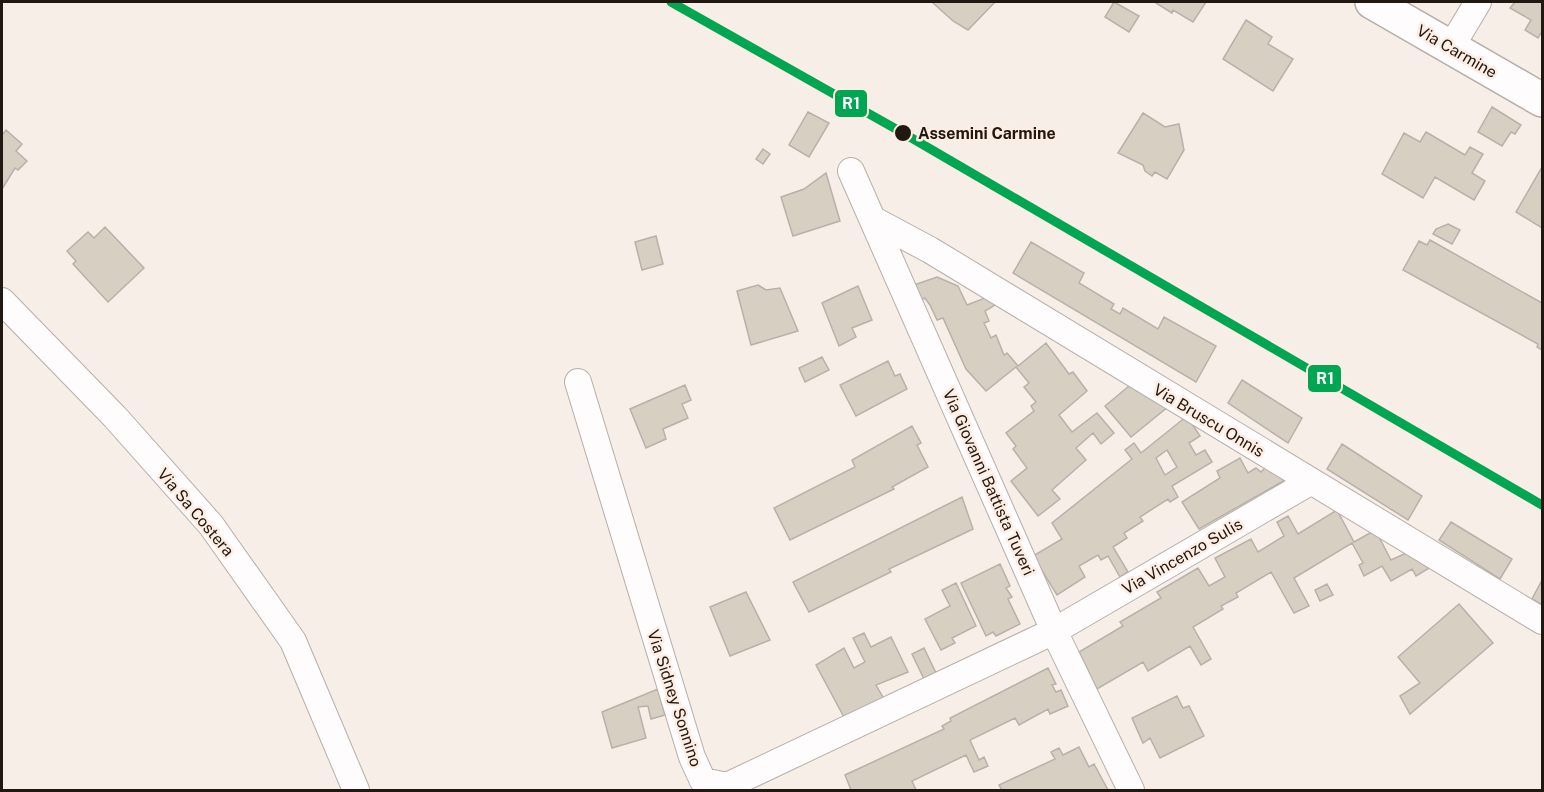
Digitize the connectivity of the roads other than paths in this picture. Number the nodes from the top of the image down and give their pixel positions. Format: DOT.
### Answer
graph roads {
  1 [pos="1372,2"];
  2 [pos="1478,2"];
  3 [pos="1451,47"];
  4 [pos="1542,100"];
  5 [pos="851,171"];
  6 [pos="874,220"];
  7 [pos="2,301"];
  8 [pos="578,382"];
  9 [pos="1310,482"];
  10 [pos="1542,621"];
  11 [pos="1054,631"];
  12 [pos="356,790"];
  13 [pos="1131,790"];
  1 -- 3 [label="main road, Via Carmine"];
  2 -- 3 [label="street"];
  3 -- 4 [label="main road, Via Carmine"];
  5 -- 6 [label="street, Via Giovanni Battista Tuveri"];
  6 -- 9 [label="street, Via Bruscu Onnis"];
  6 -- 11 [label="street, Via Giovanni Battista Tuveri"];
  7 -- 12 [label="street, Via Sa Costera"];
  8 -- 11 [label="street, Via Sidney Sonnino"];
  9 -- 10 [label="street, Via Bruscu Onnis"];
  9 -- 11 [label="street, Via Vincenzo Sulis"];
  11 -- 13 [label="street, Via Giovanni Battista Tuveri"];
}
